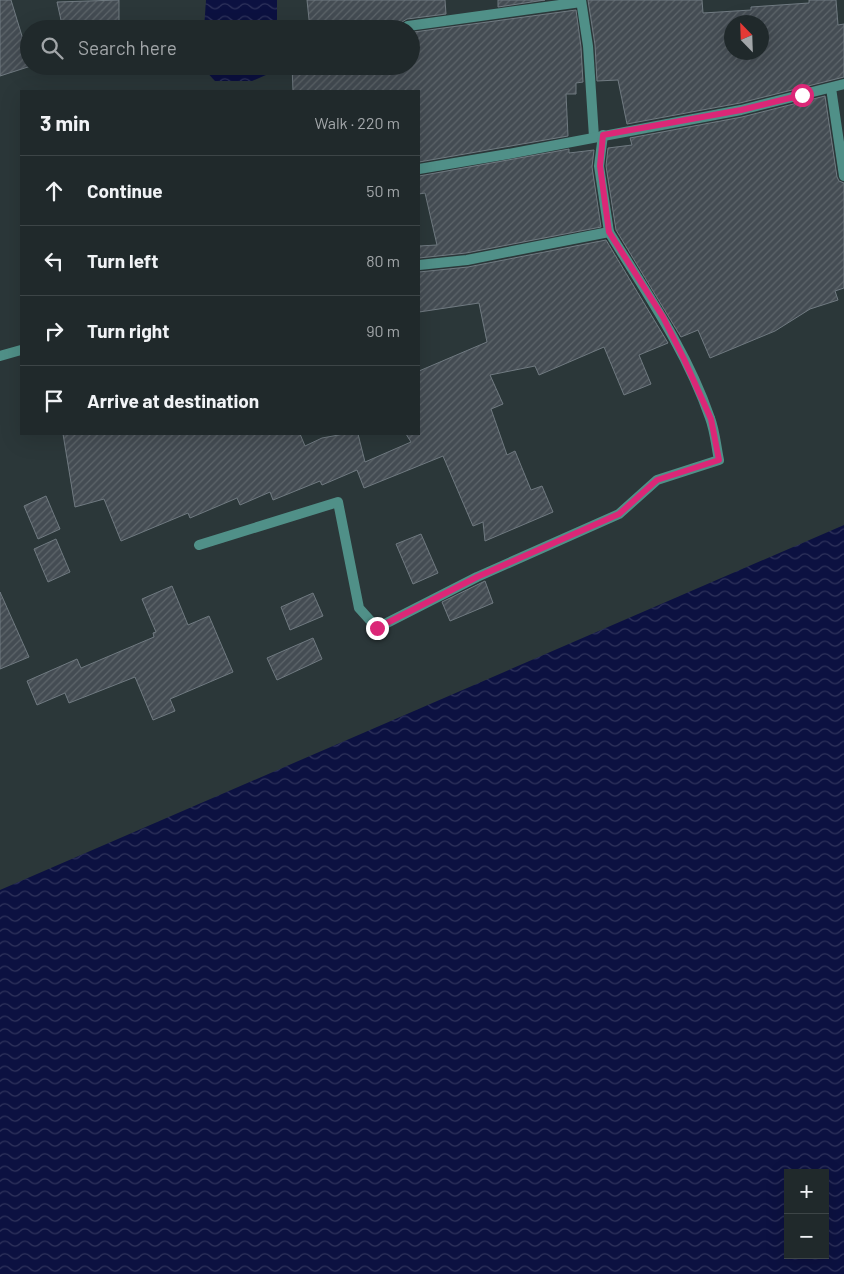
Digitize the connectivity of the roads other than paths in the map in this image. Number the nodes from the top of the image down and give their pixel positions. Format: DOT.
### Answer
graph roads {
  1 [pos="581,1"];
  2 [pos="420,24"];
  3 [pos="844,84"];
  4 [pos="831,88"];
  5 [pos="598,136"];
  6 [pos="420,169"];
  7 [pos="844,176"];
  8 [pos="609,232"];
  9 [pos="420,265"];
  10 [pos="20,350"];
  11 [pos="0,356"];
  12 [pos="199,545"];
  1 -- 2 [label="street"];
  1 -- 5 [label="street"];
  3 -- 4 [label="street"];
  4 -- 5 [label="street"];
  4 -- 7 [label="street"];
  5 -- 6 [label="street"];
  5 -- 8 [label="street"];
  8 -- 9 [label="street"];
  8 -- 12 [label="street"];
  10 -- 11 [label="street"];
}
